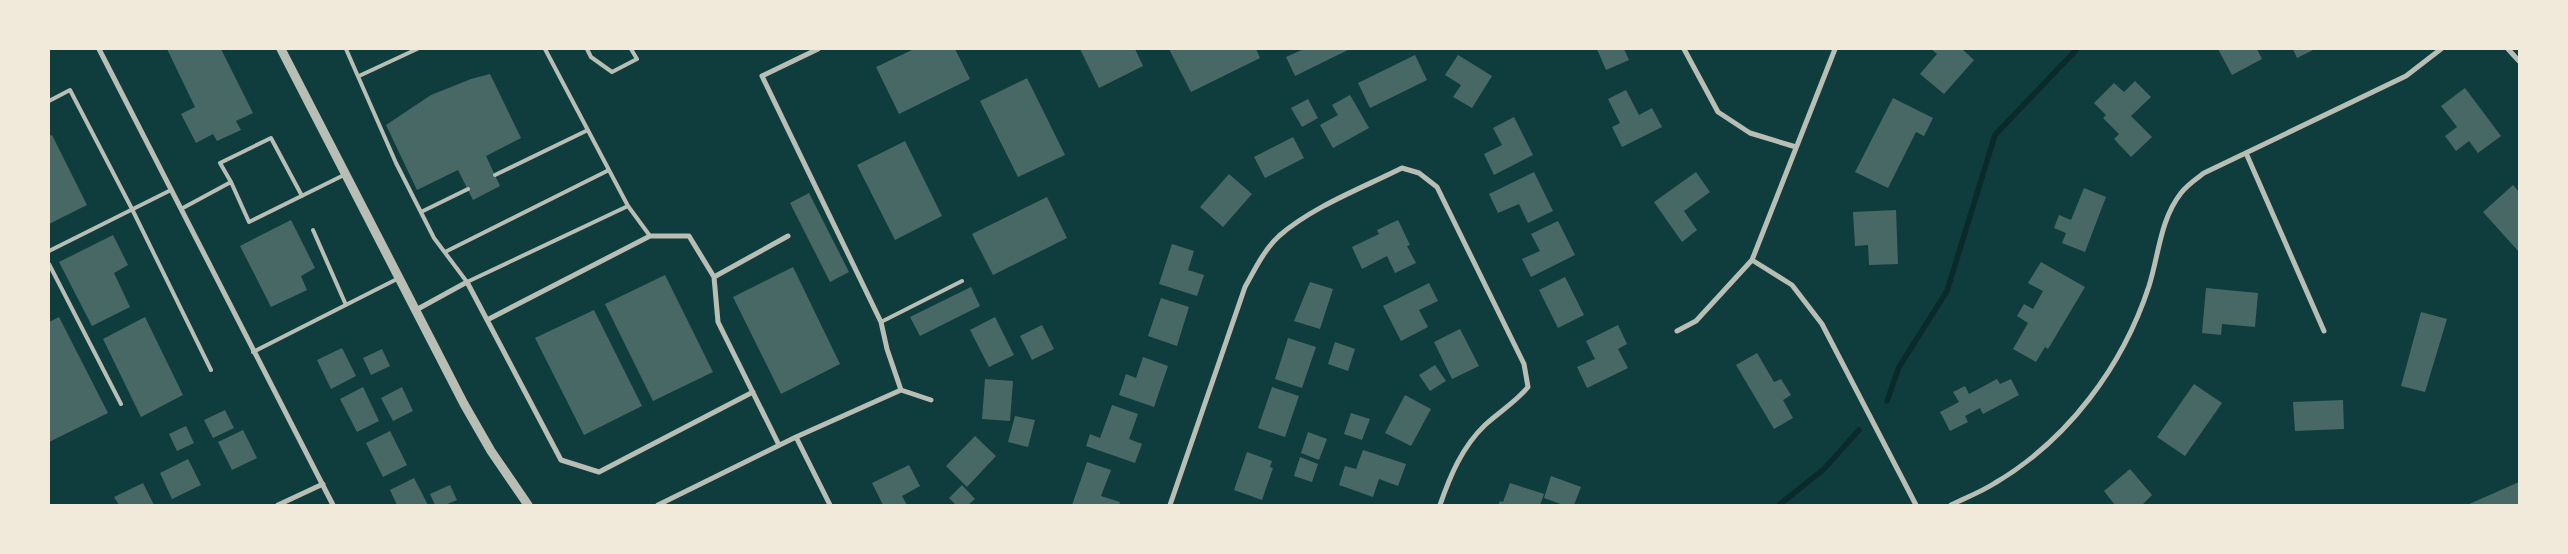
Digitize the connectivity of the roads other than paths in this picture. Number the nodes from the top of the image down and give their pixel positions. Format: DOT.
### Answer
graph roads {
  1 [pos="99,49"];
  2 [pos="281,49"];
  3 [pos="346,49"];
  4 [pos="417,49"];
  5 [pos="545,49"];
  6 [pos="587,49"];
  7 [pos="631,49"];
  8 [pos="818,49"];
  9 [pos="1684,49"];
  10 [pos="1835,49"];
  11 [pos="2441,49"];
  12 [pos="2508,49"];
  13 [pos="2519,61"];
  14 [pos="358,76"];
  15 [pos="49,101"];
  16 [pos="588,130"];
  17 [pos="1796,147"];
  18 [pos="2246,153"];
  19 [pos="609,170"];
  20 [pos="346,174"];
  21 [pos="496,175"];
  22 [pos="231,182"];
  23 [pos="468,189"];
  24 [pos="171,190"];
  25 [pos="302,196"];
  26 [pos="628,206"];
  27 [pos="132,209"];
  28 [pos="180,210"];
  29 [pos="421,212"];
  30 [pos="313,230"];
  31 [pos="650,236"];
  32 [pos="788,236"];
  33 [pos="49,251"];
  34 [pos="445,252"];
  35 [pos="1752,260"];
  36 [pos="49,264"];
  37 [pos="714,276"];
  38 [pos="399,278"];
  39 [pos="962,281"];
  40 [pos="467,282"];
  41 [pos="346,305"];
  42 [pos="416,310"];
  43 [pos="487,320"];
  44 [pos="881,322"];
  45 [pos="2324,330"];
  46 [pos="1677,332"];
  47 [pos="253,352"];
  48 [pos="211,370"];
  49 [pos="901,390"];
  50 [pos="753,392"];
  51 [pos="931,400"];
  52 [pos="121,404"];
  53 [pos="796,437"];
  54 [pos="779,445"];
  55 [pos="322,484"];
  56 [pos="278,505"];
  57 [pos="333,505"];
  58 [pos="528,505"];
  59 [pos="658,505"];
  60 [pos="830,505"];
  61 [pos="1170,505"];
  62 [pos="1440,505"];
  63 [pos="1916,505"];
  64 [pos="1951,505"];
  1 -- 24 [label="street"];
  2 -- 20 [label="street"];
  3 -- 14 [label="lane"];
  4 -- 14 [label="lane"];
  5 -- 16 [label="lane"];
  6 -- 7 [label="lane"];
  8 -- 44 [label="street"];
  9 -- 17 [label="street"];
  10 -- 17 [label="street"];
  11 -- 18 [label="street"];
  12 -- 13 [label="street"];
  14 -- 29 [label="lane"];
  15 -- 27 [label="lane"];
  16 -- 19 [label="lane"];
  16 -- 21 [label="lane"];
  17 -- 35 [label="street"];
  18 -- 45 [label="street"];
  18 -- 64 [label="street"];
  19 -- 26 [label="lane"];
  19 -- 34 [label="lane"];
  20 -- 25 [label="lane"];
  20 -- 38 [label="street"];
  22 -- 25 [label="lane"];
  22 -- 25 [label="lane"];
  22 -- 28 [label="lane"];
  23 -- 29 [label="lane"];
  24 -- 27 [label="lane"];
  24 -- 28 [label="street"];
  26 -- 31 [label="lane"];
  26 -- 40 [label="lane"];
  27 -- 33 [label="lane"];
  27 -- 48 [label="lane"];
  28 -- 47 [label="street"];
  29 -- 34 [label="lane"];
  30 -- 41 [label="lane"];
  31 -- 37 [label="street"];
  31 -- 43 [label="street"];
  32 -- 37 [label="street"];
  34 -- 40 [label="lane"];
  35 -- 46 [label="street"];
  35 -- 63 [label="street"];
  36 -- 52 [label="lane"];
  37 -- 50 [label="street"];
  38 -- 41 [label="lane"];
  38 -- 42 [label="street"];
  39 -- 44 [label="lane"];
  40 -- 42 [label="street"];
  40 -- 43 [label="street"];
  41 -- 47 [label="lane"];
  42 -- 58 [label="street"];
  43 -- 50 [label="street"];
  44 -- 49 [label="street"];
  47 -- 55 [label="street"];
  49 -- 51 [label="street"];
  49 -- 53 [label="street"];
  50 -- 54 [label="street"];
  53 -- 54 [label="street"];
  53 -- 60 [label="street"];
  54 -- 59 [label="street"];
  55 -- 56 [label="street"];
  55 -- 57 [label="street"];
  61 -- 62 [label="street"];
}
